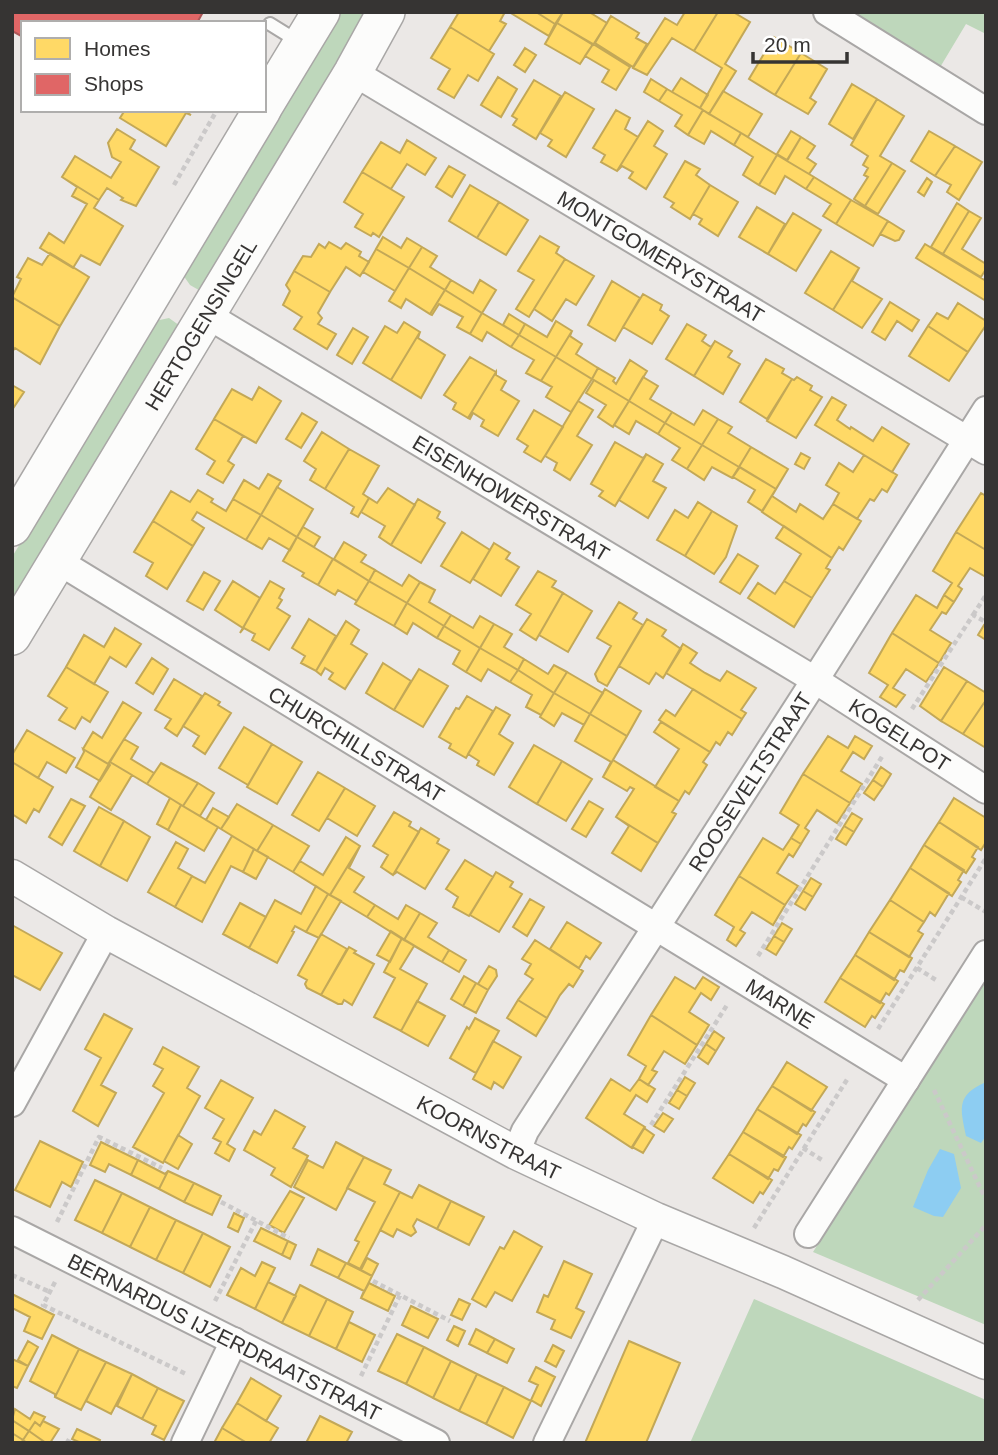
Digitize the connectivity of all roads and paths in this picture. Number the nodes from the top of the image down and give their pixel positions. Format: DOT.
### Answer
graph roads {
  1 [pos="321,12"];
  2 [pos="386,12"];
  3 [pos="827,12"];
  4 [pos="270,24"];
  5 [pos="302,44"];
  6 [pos="354,72"];
  7 [pos="266,103"];
  8 [pos="986,111"];
  9 [pos="261,112"];
  10 [pos="207,315"];
  11 [pos="986,410"];
  12 [pos="977,445"];
  13 [pos="12,527"];
  14 [pos="58,561"];
  15 [pos="986,595"];
  16 [pos="973,615"];
  17 [pos="986,622"];
  18 [pos="12,636"];
  19 [pos="815,680"];
  20 [pos="897,733"];
  21 [pos="986,789"];
  22 [pos="12,876"];
  23 [pos="961,897"];
  24 [pos="986,912"];
  25 [pos="656,925"];
  26 [pos="106,932"];
  27 [pos="986,954"];
  28 [pos="744,979"];
  29 [pos="911,1073"];
  30 [pos="12,1102"];
  31 [pos="651,1125"];
  32 [pos="516,1153"];
  33 [pos="162,1168"];
  34 [pos="986,1200"];
  35 [pos="221,1202"];
  36 [pos="656,1219"];
  37 [pos="256,1221"];
  38 [pos="986,1225"];
  39 [pos="12,1230"];
  40 [pos="808,1234"];
  41 [pos="289,1238"];
  42 [pos="56,1252"];
  43 [pos="12,1275"];
  44 [pos="373,1281"];
  45 [pos="50,1292"];
  46 [pos="400,1295"];
  47 [pos="914,1304"];
  48 [pos="450,1321"];
  49 [pos="203,1325"];
  50 [pos="234,1341"];
  51 [pos="986,1363"];
  52 [pos="212,1386"];
  53 [pos="350,1399"];
  54 [pos="185,1443"];
  55 [pos="436,1443"];
  56 [pos="547,1443"];
  1 -- 5 [label="main road"];
  2 -- 6 [label="main road, HERTOGENSINGEL"];
  3 -- 8 [label="street"];
  4 -- 5 [label="lane"];
  5 -- 7 [label="main road"];
  6 -- 10 [label="main road, HERTOGENSINGEL"];
  6 -- 12 [label="street, MONTGOMERYSTRAAT"];
  9 -- 13 [label="main road"];
  10 -- 14 [label="main road, HERTOGENSINGEL"];
  10 -- 19 [label="street, EISENHOWERSTRAAT"];
  11 -- 12 [label="street, ROOSEVELTSTRAAT"];
  12 -- 19 [label="street, ROOSEVELTSTRAAT"];
  14 -- 18 [label="main road, HERTOGENSINGEL"];
  14 -- 25 [label="street, CHURCHILLSTRAAT"];
  15 -- 16 [label="path"];
  16 -- 17 [label="path"];
  16 -- 20 [label="path"];
  19 -- 20 [label="street, KOGELPOT"];
  19 -- 25 [label="street, ROOSEVELTSTRAAT"];
  20 -- 21 [label="street, KOGELPOT"];
  20 -- 28 [label="path"];
  22 -- 26 [label="street, KOORNSTRAAT"];
  23 -- 24 [label="path"];
  25 -- 28 [label="street, MARNE"];
  25 -- 32 [label="street, ROOSEVELTSTRAAT"];
  26 -- 30 [label="street"];
  26 -- 32 [label="street, KOORNSTRAAT"];
  27 -- 29 [label="street"];
  28 -- 29 [label="street, MARNE"];
  28 -- 31 [label="path"];
  29 -- 34 [label="path"];
  29 -- 40 [label="street"];
  32 -- 36 [label="street, KOORNSTRAAT"];
  33 -- 42 [label="path"];
  35 -- 37 [label="path"];
  36 -- 51 [label="street, KOORNSTRAAT"];
  36 -- 56 [label="street"];
  37 -- 41 [label="path"];
  37 -- 49 [label="path"];
  38 -- 47 [label="path"];
  39 -- 42 [label="street, BERNARDUS IJZERDRAATSTRAAT"];
  42 -- 45 [label="path"];
  42 -- 49 [label="street, BERNARDUS IJZERDRAATSTRAAT"];
  43 -- 45 [label="path"];
  44 -- 46 [label="path"];
  45 -- 52 [label="path"];
  46 -- 48 [label="path"];
  46 -- 53 [label="path"];
  49 -- 50 [label="street, BERNARDUS IJZERDRAATSTRAAT"];
  50 -- 52 [label="street"];
  50 -- 53 [label="street, BERNARDUS IJZERDRAATSTRAAT"];
  52 -- 54 [label="street"];
  53 -- 55 [label="street, BERNARDUS IJZERDRAATSTRAAT"];
}
